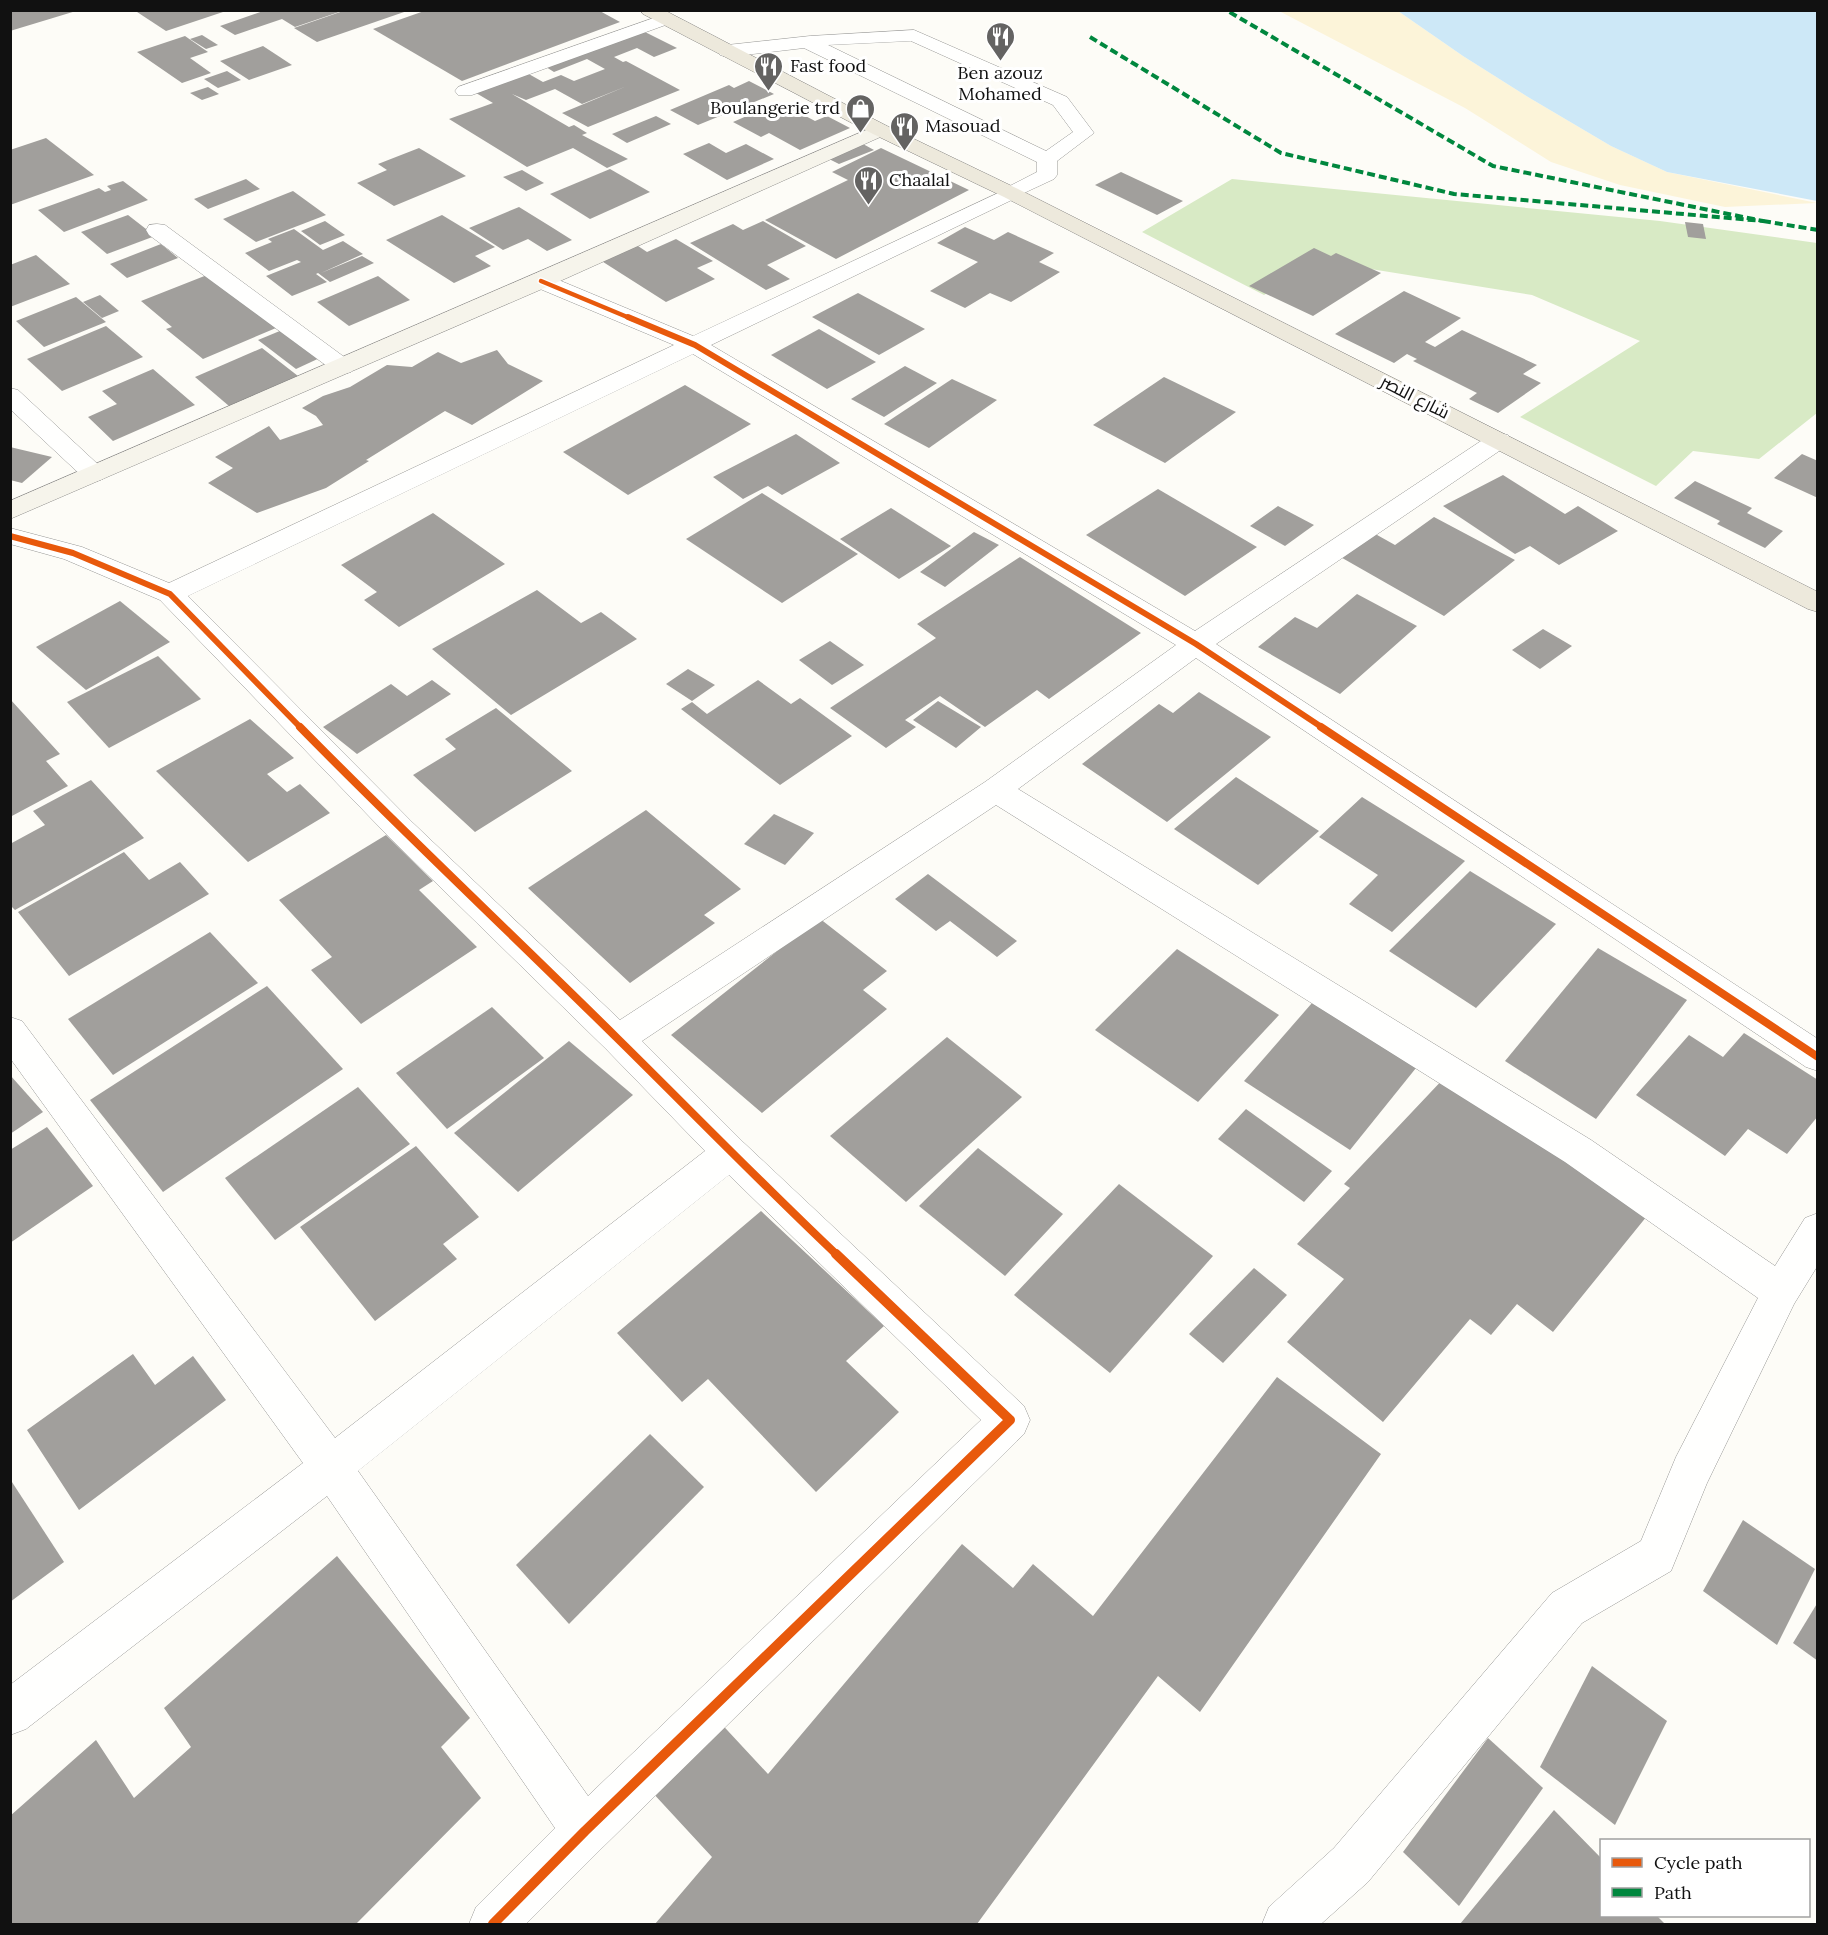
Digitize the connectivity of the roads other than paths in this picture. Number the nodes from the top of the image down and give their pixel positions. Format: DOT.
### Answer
graph roads {
  1 [pos="657,15"];
  2 [pos="807,42"];
  3 [pos="727,51"];
  4 [pos="465,91"];
  5 [pos="880,130"];
  6 [pos="1047,159"];
  7 [pos="1011,193"];
  8 [pos="157,230"];
  9 [pos="541,281"];
  10 [pos="695,345"];
  11 [pos="343,367"];
  12 [pos="10,395"];
  13 [pos="1499,440"];
  14 [pos="94,474"];
  15 [pos="10,511"];
  16 [pos="10,536"];
  17 [pos="170,594"];
  18 [pos="1818,603"];
  19 [pos="1196,644"];
  20 [pos="996,790"];
  21 [pos="10,1031"];
  22 [pos="618,1039"];
  23 [pos="1818,1057"];
  24 [pos="730,1153"];
  25 [pos="1818,1230"];
  26 [pos="1781,1292"];
  27 [pos="331,1467"];
  28 [pos="10,1713"];
  29 [pos="585,1831"];
  30 [pos="493,1924"];
  31 [pos="1286,1924"];
  1 -- 3 [label="main road, شارع النصر"];
  1 -- 4 [label="street"];
  2 -- 3 [label="street"];
  2 -- 6 [label="street"];
  2 -- 6 [label="street"];
  3 -- 5 [label="main road, شارع النصر"];
  5 -- 7 [label="main road, شارع النصر"];
  5 -- 9 [label="main road"];
  6 -- 7 [label="street"];
  7 -- 10 [label="street"];
  7 -- 13 [label="main road, شارع النصر"];
  8 -- 11 [label="street"];
  9 -- 10 [label="street"];
  9 -- 11 [label="main road"];
  10 -- 17 [label="street"];
  10 -- 19 [label="street"];
  11 -- 14 [label="main road"];
  12 -- 14 [label="street"];
  13 -- 18 [label="main road, شارع النصر"];
  13 -- 19 [label="street"];
  14 -- 15 [label="main road"];
  16 -- 17 [label="street"];
  17 -- 22 [label="street"];
  19 -- 20 [label="street"];
  19 -- 23 [label="street"];
  20 -- 22 [label="street"];
  20 -- 26 [label="street"];
  21 -- 27 [label="street"];
  22 -- 24 [label="street"];
  24 -- 27 [label="street"];
  24 -- 29 [label="street"];
  25 -- 26 [label="street"];
  26 -- 31 [label="street"];
  27 -- 28 [label="street"];
  27 -- 29 [label="street"];
  29 -- 30 [label="street"];
}
